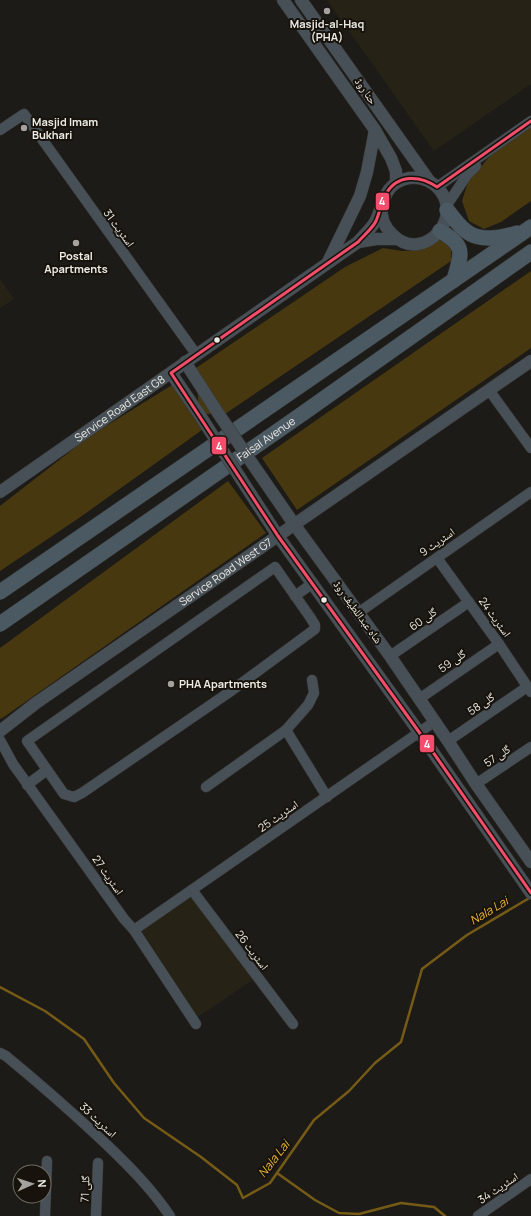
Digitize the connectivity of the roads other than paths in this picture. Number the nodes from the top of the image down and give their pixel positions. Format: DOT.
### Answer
graph roads {
  1 [pos="283,0"];
  2 [pos="301,0"];
  3 [pos="531,121"];
  4 [pos="0,130"];
  5 [pos="375,130"];
  6 [pos="492,148"];
  7 [pos="396,183"];
  8 [pos="434,185"];
  9 [pos="447,207"];
  10 [pos="381,208"];
  11 [pos="529,228"];
  12 [pos="440,231"];
  13 [pos="396,238"];
  14 [pos="358,242"];
  15 [pos="527,258"];
  16 [pos="328,264"];
  17 [pos="454,280"];
  18 [pos="196,354"];
  19 [pos="531,361"];
  20 [pos="185,362"];
  21 [pos="171,373"];
  22 [pos="490,390"];
  23 [pos="531,448"];
  24 [pos="1,490"];
  25 [pos="531,492"];
  26 [pos="294,524"];
  27 [pos="278,536"];
  28 [pos="436,558"];
  29 [pos="313,583"];
  30 [pos="0,592"];
  31 [pos="295,596"];
  32 [pos="469,602"];
  33 [pos="358,613"];
  34 [pos="0,624"];
  35 [pos="499,644"];
  36 [pos="390,656"];
  37 [pos="312,680"];
  38 [pos="529,689"];
  39 [pos="419,699"];
  40 [pos="434,722"];
  41 [pos="286,730"];
  42 [pos="0,731"];
  43 [pos="419,732"];
  44 [pos="0,740"];
  45 [pos="448,741"];
  46 [pos="531,747"];
  47 [pos="47,770"];
  48 [pos="27,784"];
  49 [pos="476,784"];
  50 [pos="206,788"];
  51 [pos="327,797"];
  52 [pos="528,859"];
  53 [pos="192,890"];
  54 [pos="531,893"];
  55 [pos="134,930"];
  56 [pos="196,1024"];
  57 [pos="293,1024"];
  58 [pos="0,1053"];
  59 [pos="47,1162"];
  60 [pos="98,1163"];
  61 [pos="531,1179"];
  62 [pos="45,1216"];
  63 [pos="96,1216"];
  64 [pos="170,1216"];
  65 [pos="478,1216"];
  1 -- 5 [label="street, حنا روڈ"];
  2 -- 8 [label="street, حنا روڈ"];
  3 -- 6 [label="street"];
  4 -- 18 [label="street, اسٹریٹ 31"];
  5 -- 7 [label="street, حنا روڈ"];
  5 -- 16 [label="street"];
  6 -- 8 [label="street"];
  6 -- 9 [label="street"];
  7 -- 8 [label="street"];
  7 -- 10 [label="street"];
  8 -- 9 [label="street"];
  9 -- 11 [label="main road"];
  9 -- 12 [label="street"];
  10 -- 13 [label="street"];
  10 -- 14 [label="street, Service Road East G8"];
  11 -- 17 [label="main road"];
  12 -- 13 [label="street"];
  12 -- 17 [label="main road"];
  13 -- 14 [label="street"];
  14 -- 16 [label="street, Service Road East G8"];
  15 -- 34 [label="main road, Faisal Avenue"];
  16 -- 18 [label="street, Service Road East G8"];
  17 -- 30 [label="main road"];
  18 -- 20 [label="street, Service Road East G8"];
  19 -- 22 [label="street, Service Road West G7"];
  20 -- 21 [label="street, Service Road East G8"];
  20 -- 26 [label="street, شاہ عبداللطیف روڈ, bridge"];
  21 -- 24 [label="street, Service Road East G8"];
  21 -- 27 [label="street, شاہ عبداللطیف روڈ, bridge"];
  22 -- 23 [label="street"];
  22 -- 26 [label="street, Service Road West G7"];
  25 -- 28 [label="street, اسٹریٹ 9"];
  26 -- 27 [label="street, Service Road West G7"];
  26 -- 33 [label="street, شاہ عبداللطیف روڈ"];
  27 -- 29 [label="street, شاہ عبداللطیف روڈ"];
  27 -- 42 [label="street, Service Road West G7"];
  28 -- 32 [label="street, اسٹریٹ 24"];
  28 -- 33 [label="street, اسٹریٹ 9"];
  29 -- 31 [label="street"];
  29 -- 43 [label="street, شاہ عبداللطیف روڈ"];
  31 -- 47 [label="street"];
  31 -- 47 [label="street"];
  32 -- 35 [label="street, اسٹریٹ 24"];
  32 -- 36 [label="street, گلی 60"];
  33 -- 36 [label="street, شاہ عبداللطیف روڈ"];
  35 -- 38 [label="street, اسٹریٹ 24"];
  35 -- 39 [label="street, گلی 59"];
  36 -- 39 [label="street, شاہ عبداللطیف روڈ"];
  37 -- 41 [label="street"];
  38 -- 45 [label="street, گلی 58"];
  39 -- 40 [label="street, شاہ عبداللطیف روڈ"];
  40 -- 43 [label="street, اسٹریٹ 25"];
  40 -- 45 [label="street, شاہ عبداللطیف روڈ"];
  41 -- 50 [label="street"];
  41 -- 51 [label="street"];
  43 -- 51 [label="street, اسٹریٹ 25"];
  43 -- 54 [label="street, شاہ عبداللطیف روڈ"];
  44 -- 48 [label="street, اسٹریٹ 27"];
  45 -- 49 [label="street, شاہ عبداللطیف روڈ"];
  46 -- 49 [label="street, گلی 57"];
  47 -- 48 [label="street"];
  48 -- 55 [label="street, اسٹریٹ 27"];
  49 -- 52 [label="street, شاہ عبداللطیف روڈ"];
  51 -- 53 [label="street, اسٹریٹ 25"];
  53 -- 55 [label="street, اسٹریٹ 25"];
  53 -- 57 [label="street, اسٹریٹ 26"];
  55 -- 56 [label="street, اسٹریٹ 27"];
  58 -- 64 [label="street, اسٹریٹ 33"];
  59 -- 62 [label="street"];
  60 -- 63 [label="street, گلی 71"];
  61 -- 65 [label="street, اسٹریٹ 34"];
}
